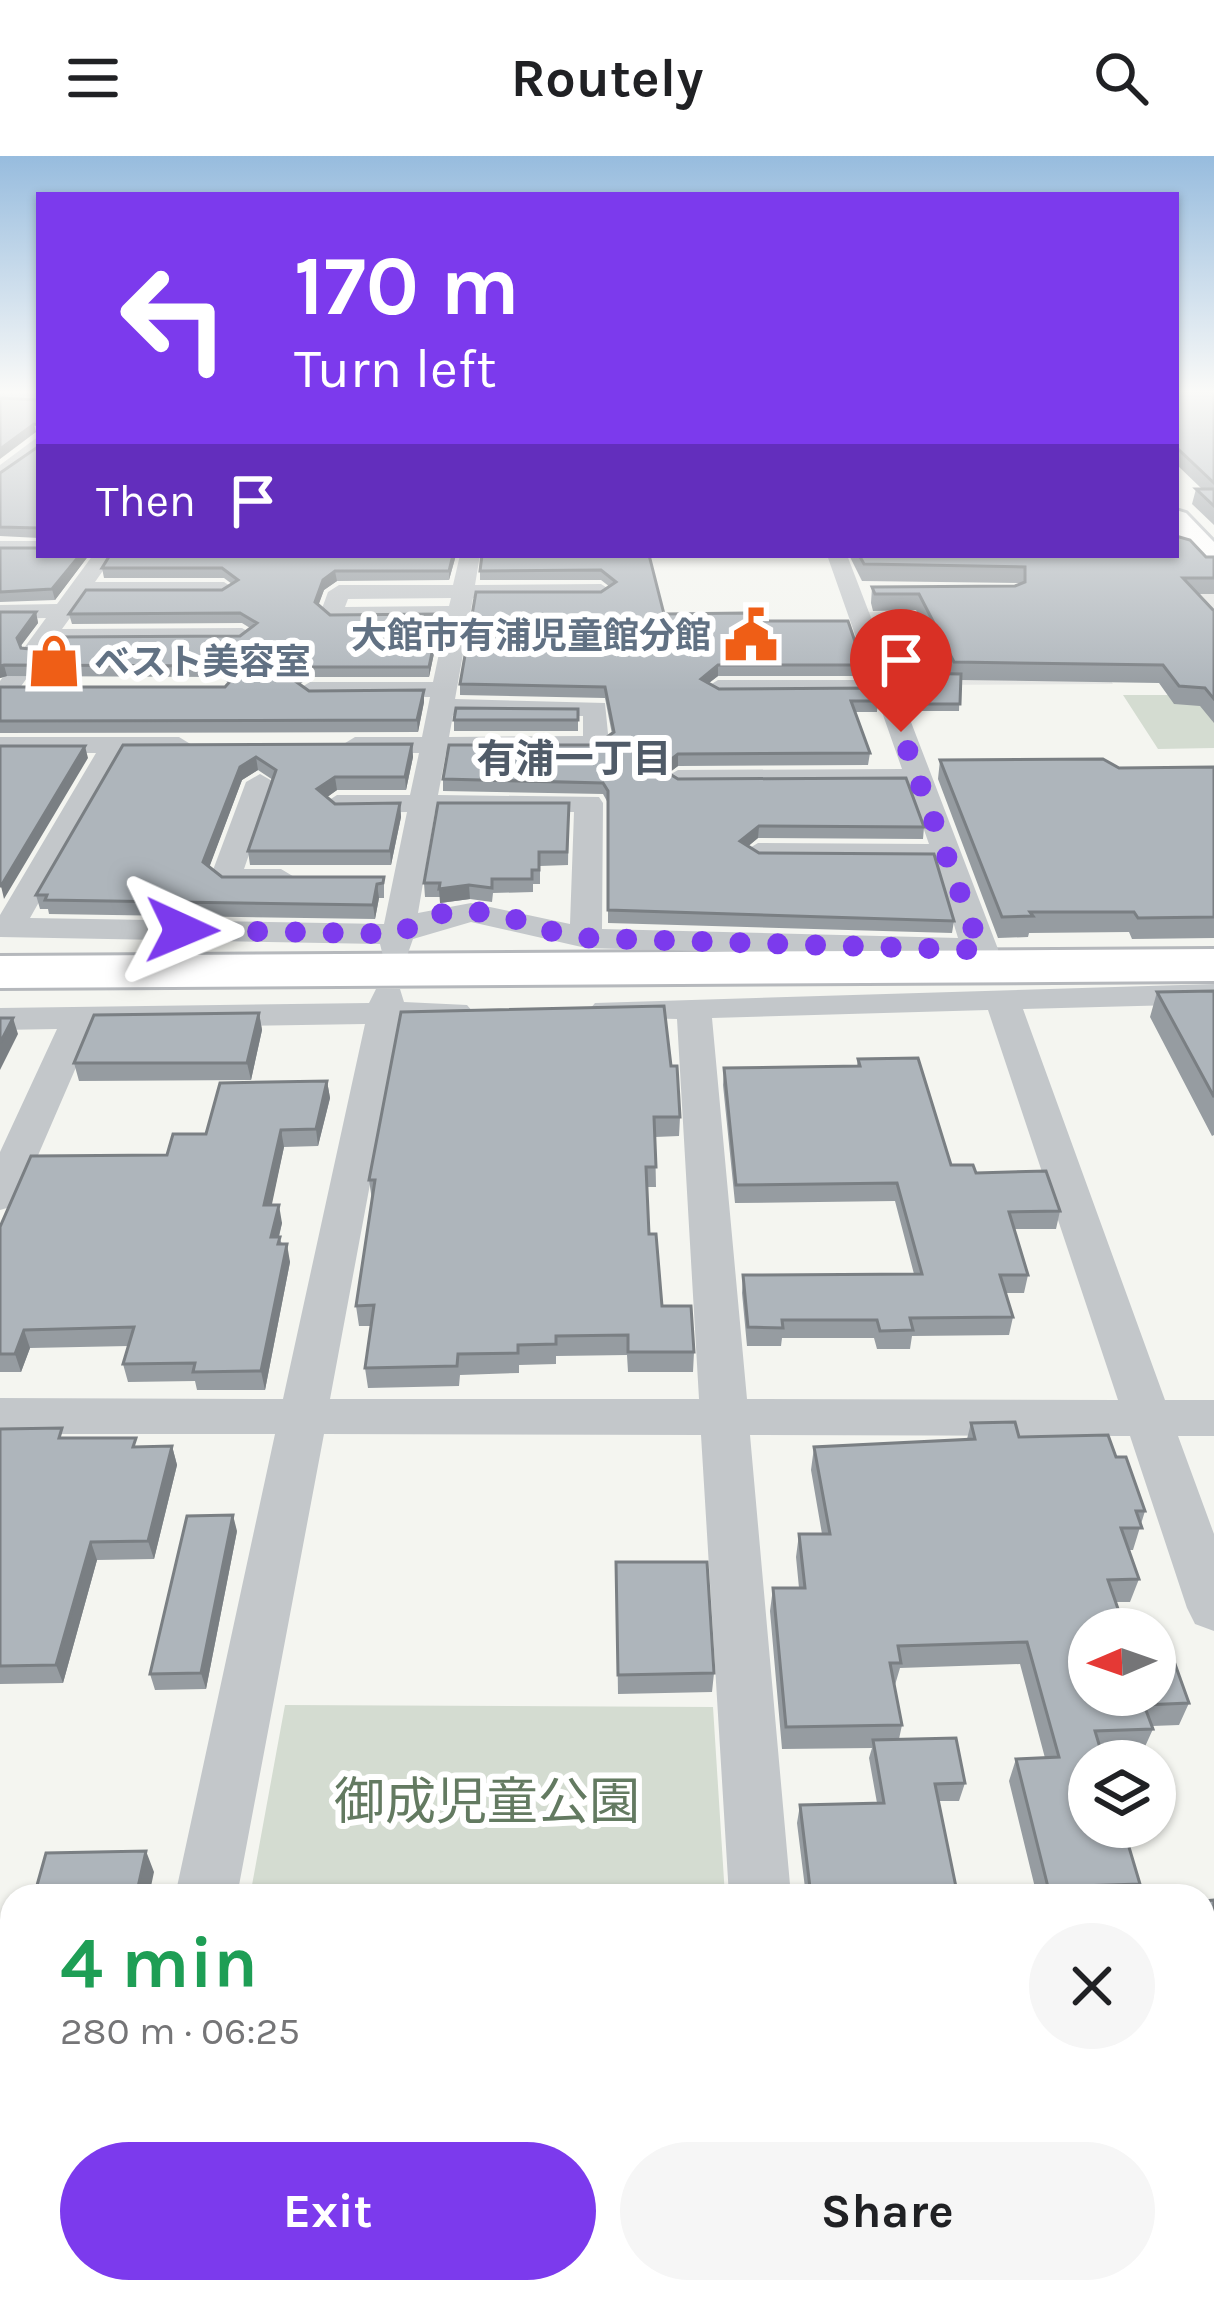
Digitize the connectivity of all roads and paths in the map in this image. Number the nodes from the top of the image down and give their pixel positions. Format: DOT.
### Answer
graph roads {
  1 [pos="1179,523"];
  2 [pos="1201,549"];
  3 [pos="102,558"];
  4 [pos="840,558"];
  5 [pos="606,581"];
  6 [pos="80,590"];
  7 [pos="224,590"];
  8 [pos="464,594"];
  9 [pos="0,611"];
  10 [pos="64,611"];
  11 [pos="242,635"];
  12 [pos="46,636"];
  13 [pos="329,638"];
  14 [pos="884,687"];
  15 [pos="718,688"];
  16 [pos="310,690"];
  17 [pos="13,692"];
  18 [pos="445,698"];
  19 [pos="0,745"];
  20 [pos="114,745"];
  21 [pos="206,745"];
  22 [pos="320,745"];
  23 [pos="435,745"];
  24 [pos="917,777"];
  25 [pos="678,778"];
  26 [pos="260,782"];
  27 [pos="425,802"];
  28 [pos="337,804"];
  29 [pos="758,853"];
  30 [pos="947,853"];
  31 [pos="316,878"];
  32 [pos="586,938"];
  33 [pos="3,942"];
  34 [pos="396,942"];
  35 [pos="1214,965"];
  36 [pos="989,972"];
  37 [pos="1214,994"];
  38 [pos="385,1004"];
  39 [pos="694,1009"];
  40 [pos="574,1010"];
  41 [pos="478,1012"];
  42 [pos="80,1017"];
  43 [pos="0,1019"];
  44 [pos="0,1197"];
  45 [pos="304,1416"];
  46 [pos="0,1417"];
  47 [pos="721,1418"];
  48 [pos="1149,1418"];
  49 [pos="1214,1418"];
  50 [pos="1214,1608"];
  51 [pos="208,1884"];
  52 [pos="759,1884"];
  1 -- 2 [label="main road"];
  3 -- 6 [label="street"];
  4 -- 14 [label="street"];
  5 -- 8 [label="street"];
  6 -- 7 [label="street"];
  6 -- 10 [label="street"];
  8 -- 13 [label="street"];
  8 -- 18 [label="street"];
  9 -- 10 [label="street"];
  10 -- 12 [label="street"];
  11 -- 12 [label="street"];
  12 -- 17 [label="street"];
  14 -- 15 [label="street"];
  14 -- 24 [label="street"];
  16 -- 18 [label="street"];
  18 -- 23 [label="street"];
  18 -- 23 [label="street"];
  19 -- 20 [label="street"];
  20 -- 21 [label="street"];
  20 -- 33 [label="street"];
  22 -- 23 [label="street"];
  23 -- 27 [label="street"];
  24 -- 25 [label="street"];
  24 -- 30 [label="street"];
  26 -- 31 [label="street"];
  27 -- 28 [label="street"];
  27 -- 32 [label="street"];
  27 -- 34 [label="street"];
  29 -- 30 [label="street"];
  30 -- 36 [label="street"];
  32 -- 34 [label="street"];
  32 -- 36 [label="street"];
  33 -- 34 [label="street"];
  33 -- 36 [label="highway"];
  35 -- 36 [label="highway"];
  36 -- 37 [label="street"];
  36 -- 39 [label="street"];
  36 -- 48 [label="street"];
  38 -- 41 [label="street"];
  38 -- 42 [label="street"];
  38 -- 45 [label="street"];
  39 -- 40 [label="street"];
  39 -- 47 [label="street"];
  42 -- 43 [label="street"];
  42 -- 44 [label="street"];
  45 -- 46 [label="street"];
  45 -- 47 [label="street"];
  45 -- 51 [label="street"];
  47 -- 48 [label="street"];
  47 -- 52 [label="street"];
  48 -- 49 [label="street"];
  48 -- 50 [label="street"];
}
